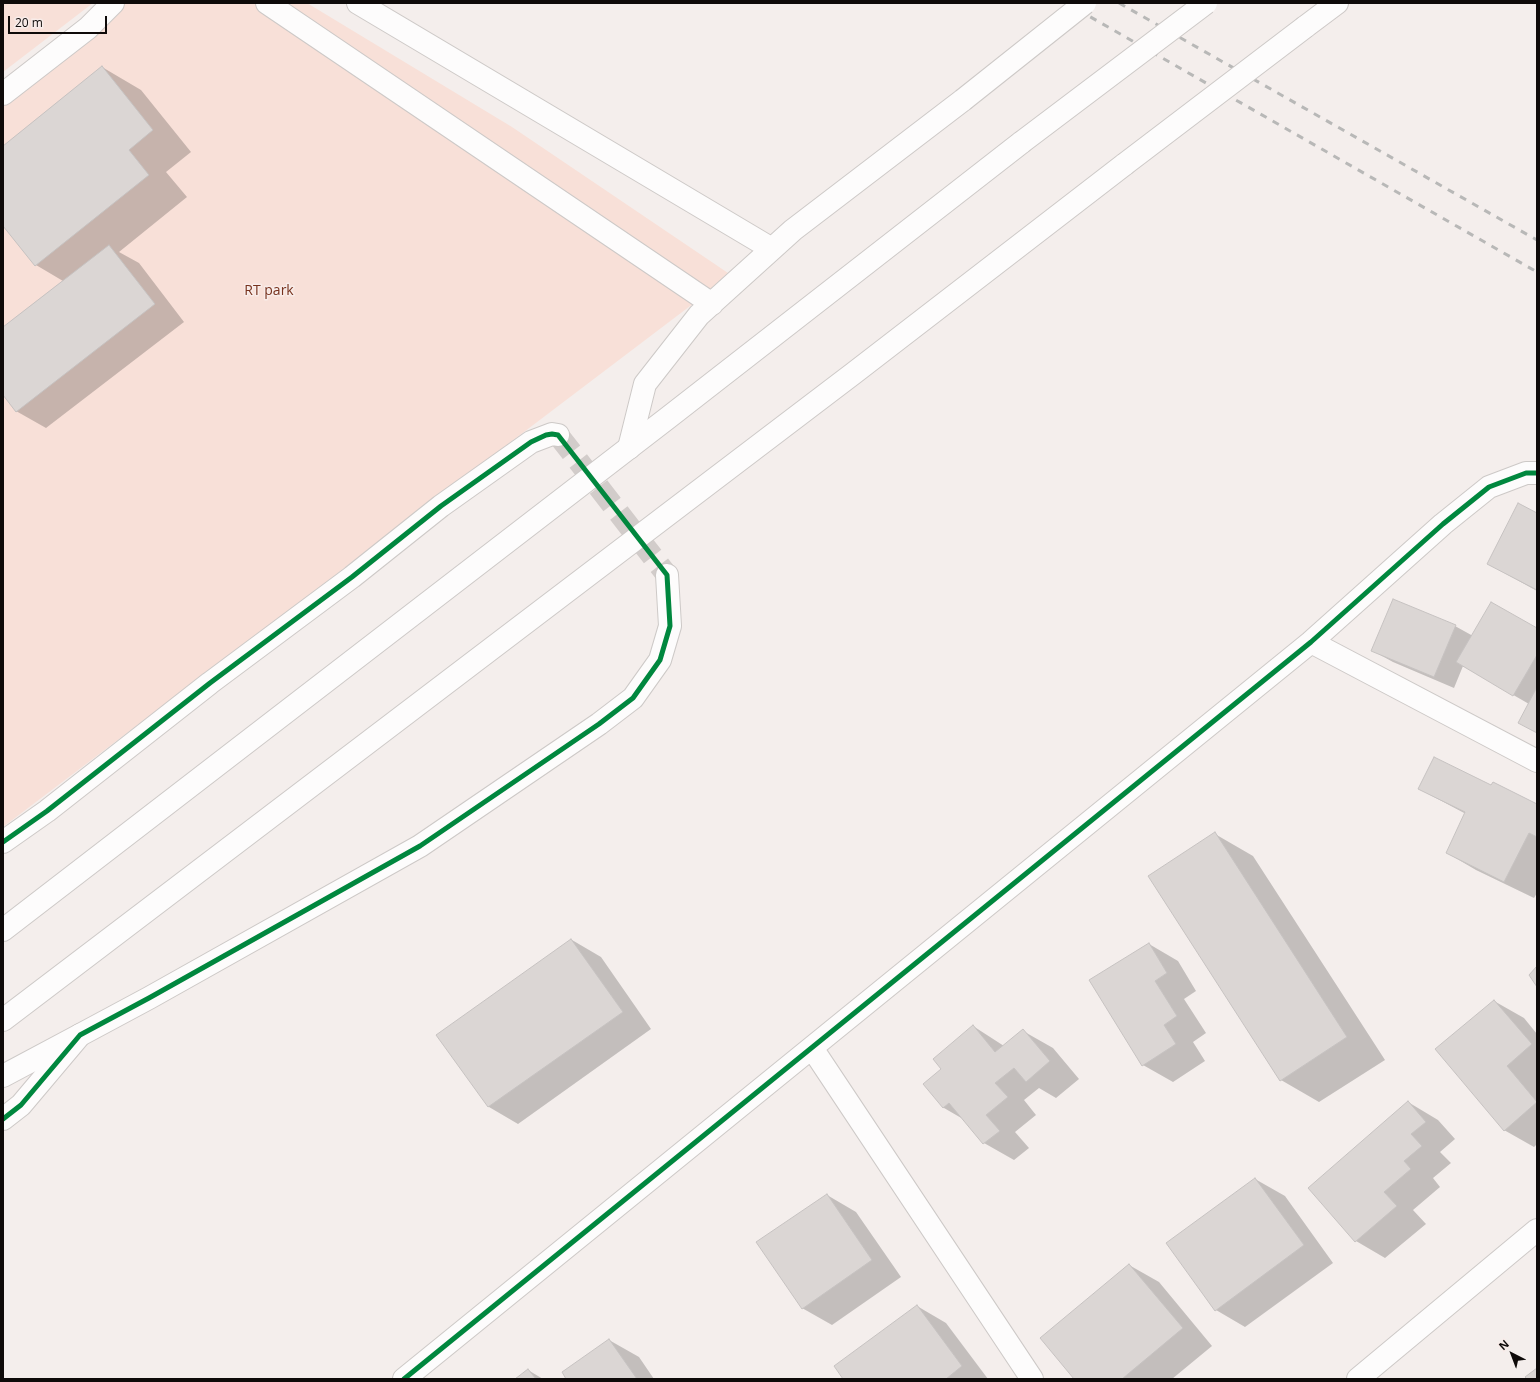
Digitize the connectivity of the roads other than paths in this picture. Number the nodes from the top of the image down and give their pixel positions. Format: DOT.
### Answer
graph roads {
  1 [pos="113,3"];
  2 [pos="267,3"];
  3 [pos="358,3"];
  4 [pos="1085,3"];
  5 [pos="1206,3"];
  6 [pos="1337,5"];
  7 [pos="3,94"];
  8 [pos="772,249"];
  9 [pos="712,304"];
  10 [pos="558,435"];
  11 [pos="629,448"];
  12 [pos="1537,473"];
  13 [pos="667,575"];
  14 [pos="1311,642"];
  15 [pos="1537,761"];
  16 [pos="3,842"];
  17 [pos="3,930"];
  18 [pos="3,1020"];
  19 [pos="80,1035"];
  20 [pos="812,1048"];
  21 [pos="3,1076"];
  22 [pos="3,1119"];
  23 [pos="1537,1230"];
  24 [pos="404,1379"];
  25 [pos="1032,1379"];
  26 [pos="1358,1379"];
  1 -- 7 [label="main road"];
  2 -- 9 [label="main road"];
  3 -- 8 [label="main road"];
  4 -- 8 [label="main road, bridge"];
  5 -- 11 [label="main road, bridge"];
  6 -- 18 [label="main road, bridge"];
  8 -- 9 [label="main road"];
  9 -- 11 [label="main road"];
  10 -- 16 [label="main road"];
  11 -- 17 [label="main road"];
  12 -- 14 [label="main road"];
  13 -- 19 [label="main road"];
  14 -- 15 [label="main road"];
  14 -- 20 [label="main road"];
  19 -- 21 [label="main road"];
  19 -- 22 [label="main road"];
  20 -- 24 [label="main road"];
  20 -- 25 [label="main road"];
  23 -- 26 [label="main road"];
}
